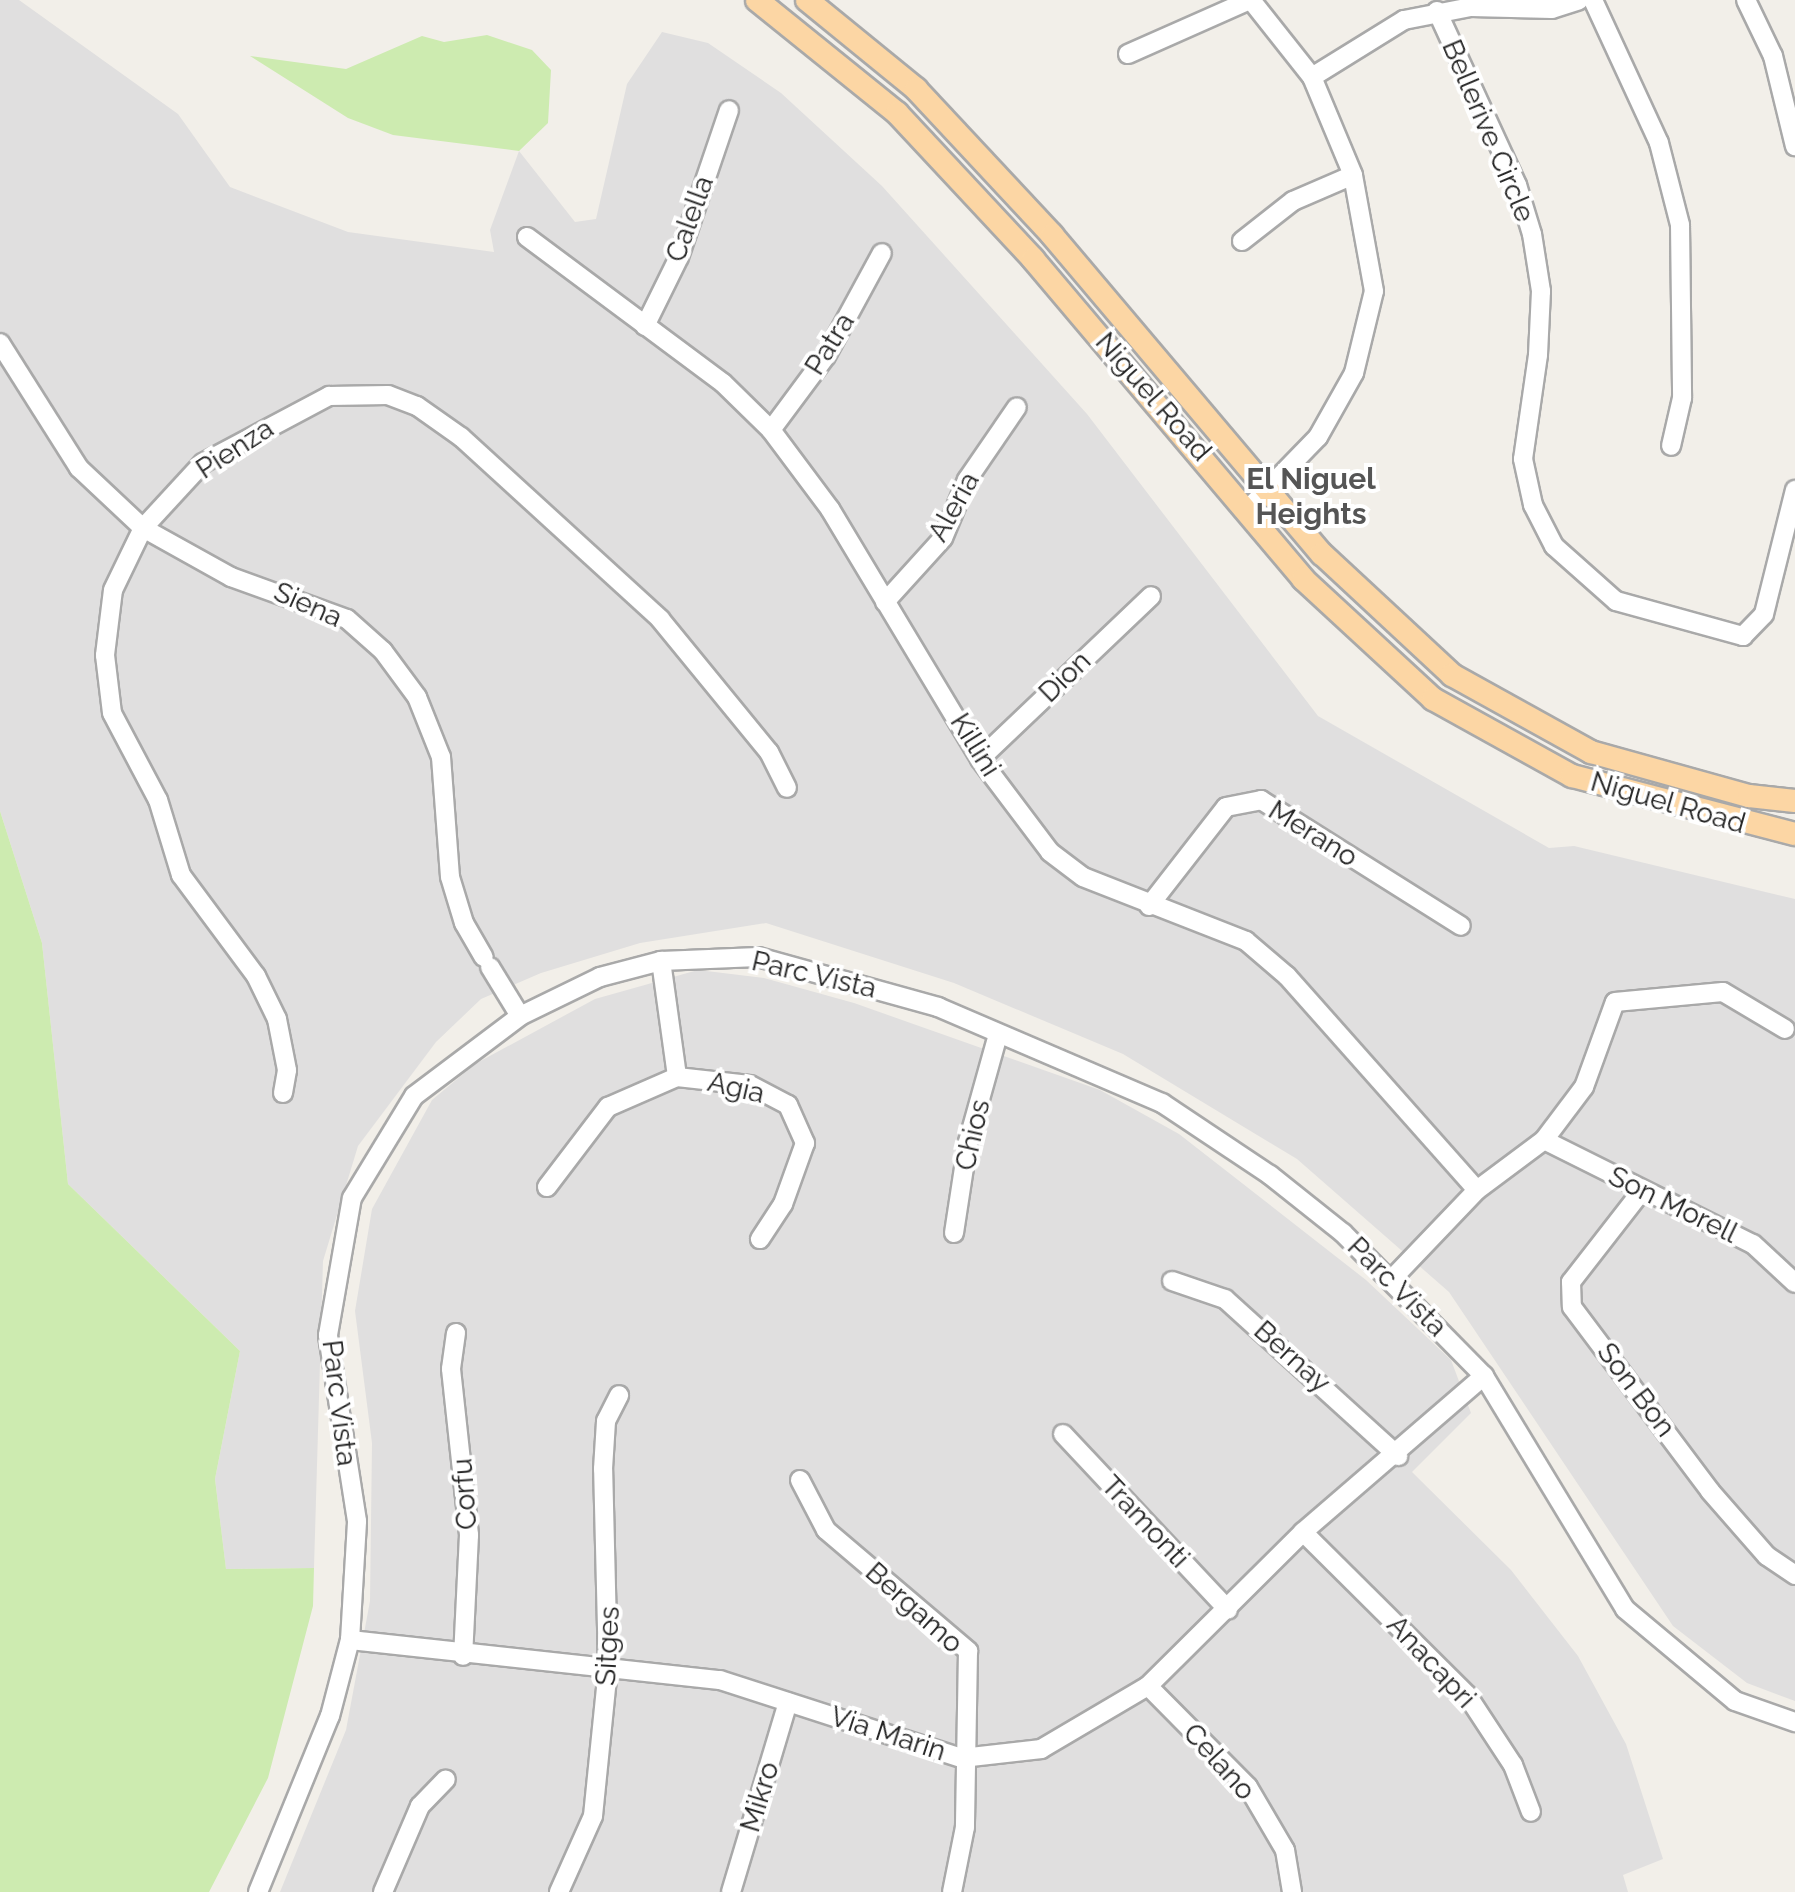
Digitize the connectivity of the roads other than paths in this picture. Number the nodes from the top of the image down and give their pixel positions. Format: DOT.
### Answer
graph roads {
  1 [pos="757,0"];
  2 [pos="807,0"];
  3 [pos="1250,0"];
  4 [pos="1579,0"];
  5 [pos="1593,0"];
  6 [pos="1746,0"];
  7 [pos="1437,11"];
  8 [pos="1128,54"];
  9 [pos="1312,77"];
  10 [pos="729,110"];
  11 [pos="1795,146"];
  12 [pos="1353,175"];
  13 [pos="527,237"];
  14 [pos="1242,241"];
  15 [pos="882,253"];
  16 [pos="645,326"];
  17 [pos="0,343"];
  18 [pos="1017,407"];
  19 [pos="771,430"];
  20 [pos="1671,446"];
  21 [pos="1267,485"];
  22 [pos="1795,490"];
  23 [pos="1248,509"];
  24 [pos="143,528"];
  25 [pos="1151,596"];
  26 [pos="885,602"];
  27 [pos="980,759"];
  28 [pos="787,788"];
  29 [pos="1795,801"];
  30 [pos="1795,834"];
  31 [pos="1149,906"];
  32 [pos="1461,926"];
  33 [pos="661,961"];
  34 [pos="520,1016"];
  35 [pos="1785,1029"];
  36 [pos="997,1038"];
  37 [pos="677,1077"];
  38 [pos="283,1093"];
  39 [pos="1544,1140"];
  40 [pos="547,1187"];
  41 [pos="1477,1190"];
  42 [pos="1641,1192"];
  43 [pos="954,1233"];
  44 [pos="760,1239"];
  45 [pos="1391,1280"];
  46 [pos="1172,1281"];
  47 [pos="1795,1283"];
  48 [pos="456,1333"];
  49 [pos="1484,1376"];
  50 [pos="619,1395"];
  51 [pos="1063,1434"];
  52 [pos="1398,1456"];
  53 [pos="800,1480"];
  54 [pos="1303,1532"];
  55 [pos="1795,1575"];
  56 [pos="1228,1610"];
  57 [pos="350,1640"];
  58 [pos="463,1656"];
  59 [pos="608,1669"];
  60 [pos="1148,1686"];
  61 [pos="788,1702"];
  62 [pos="1795,1722"];
  63 [pos="962,1758"];
  64 [pos="446,1779"];
  65 [pos="1531,1812"];
  66 [pos="258,1892"];
  67 [pos="383,1892"];
  68 [pos="559,1892"];
  69 [pos="731,1892"];
  70 [pos="952,1892"];
  71 [pos="1292,1892"];
  1 -- 23 [label="main road, Niguel Road"];
  2 -- 21 [label="main road, Niguel Road"];
  3 -- 8 [label="street"];
  3 -- 9 [label="street"];
  4 -- 7 [label="street"];
  5 -- 20 [label="street"];
  6 -- 11 [label="street"];
  7 -- 9 [label="street"];
  7 -- 22 [label="street, Bellerive Circle"];
  9 -- 12 [label="street"];
  10 -- 16 [label="street, Calella"];
  12 -- 14 [label="street"];
  12 -- 21 [label="street"];
  13 -- 16 [label="street, Killini"];
  15 -- 19 [label="street, Patra"];
  16 -- 19 [label="street, Killini"];
  17 -- 24 [label="street, Siena"];
  18 -- 26 [label="street, Aleria"];
  19 -- 26 [label="street, Killini"];
  21 -- 23 [label="street"];
  21 -- 29 [label="main road, Niguel Road"];
  23 -- 30 [label="main road, Niguel Road"];
  24 -- 28 [label="street, Pienza"];
  24 -- 34 [label="street, Siena"];
  24 -- 38 [label="street, Pienza"];
  25 -- 27 [label="street, Dion"];
  26 -- 27 [label="street, Killini"];
  27 -- 31 [label="street, Killini"];
  31 -- 32 [label="street, Merano"];
  31 -- 41 [label="street, Killini"];
  33 -- 34 [label="street, Parc Vista"];
  33 -- 36 [label="street, Parc Vista"];
  33 -- 37 [label="street, Agia"];
  34 -- 57 [label="street, Parc Vista"];
  35 -- 39 [label="street"];
  36 -- 43 [label="street, Chios"];
  36 -- 45 [label="street, Parc Vista"];
  37 -- 40 [label="street, Agia"];
  37 -- 44 [label="street, Agia"];
  39 -- 41 [label="street"];
  39 -- 42 [label="street, Son Morell"];
  41 -- 45 [label="street"];
  42 -- 47 [label="street, Son Morell"];
  42 -- 55 [label="street, Son Bon"];
  45 -- 49 [label="street, Parc Vista"];
  46 -- 52 [label="street, Bernay"];
  48 -- 58 [label="street, Corfu"];
  49 -- 52 [label="street, Via Marin"];
  49 -- 62 [label="street, Parc Vista"];
  50 -- 59 [label="street, Sitges"];
  51 -- 56 [label="street, Tramonti"];
  52 -- 54 [label="street, Via Marin"];
  53 -- 63 [label="street, Bergamo"];
  54 -- 56 [label="street, Via Marin"];
  54 -- 65 [label="street, Anacapri"];
  56 -- 60 [label="street, Via Marin"];
  57 -- 58 [label="street, Via Marin"];
  57 -- 66 [label="street, Parc Vista"];
  58 -- 59 [label="street, Via Marin"];
  59 -- 61 [label="street, Via Marin"];
  59 -- 68 [label="street, Sitges"];
  60 -- 63 [label="street, Via Marin"];
  60 -- 71 [label="street, Celano"];
  61 -- 63 [label="street, Via Marin"];
  61 -- 69 [label="street, Mikro"];
  63 -- 70 [label="street"];
  64 -- 67 [label="street"];
}
